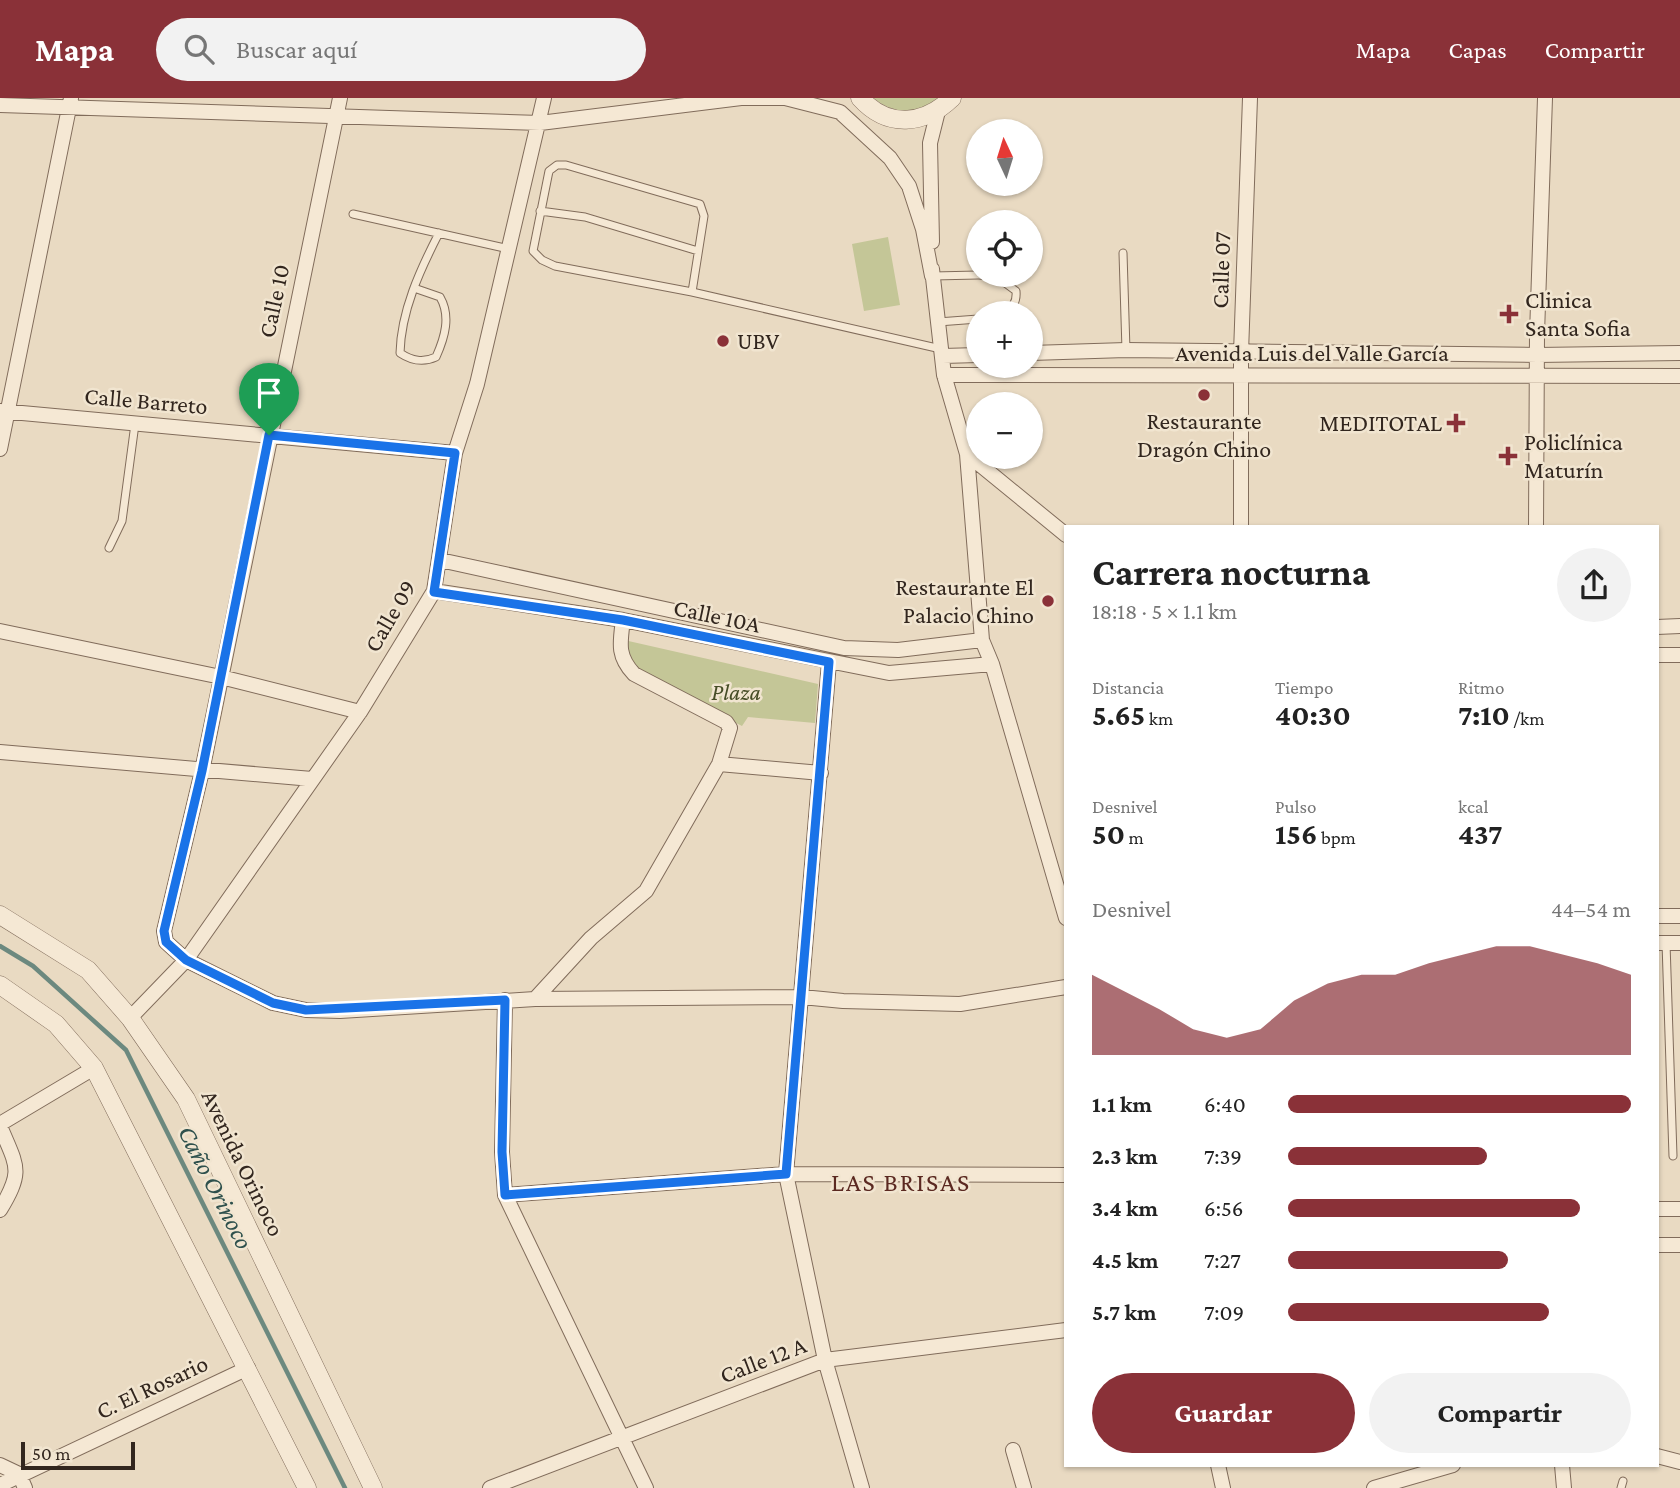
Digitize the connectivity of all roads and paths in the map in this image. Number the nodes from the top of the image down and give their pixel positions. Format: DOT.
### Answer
graph roads {
  1 [pos="340,98"];
  2 [pos="544,98"];
  3 [pos="860,98"];
  4 [pos="952,98"];
  5 [pos="1250,98"];
  6 [pos="1545,98"];
  7 [pos="70,103"];
  8 [pos="0,105"];
  9 [pos="938,111"];
  10 [pos="336,118"];
  11 [pos="540,123"];
  12 [pos="540,211"];
  13 [pos="353,214"];
  14 [pos="439,233"];
  15 [pos="509,249"];
  16 [pos="698,251"];
  17 [pos="1123,253"];
  18 [pos="966,275"];
  19 [pos="932,276"];
  20 [pos="414,288"];
  21 [pos="692,292"];
  22 [pos="966,320"];
  23 [pos="938,322"];
  24 [pos="1126,350"];
  25 [pos="943,353"];
  26 [pos="1043,353"];
  27 [pos="1241,353"];
  28 [pos="1680,353"];
  29 [pos="966,354"];
  30 [pos="1537,355"];
  31 [pos="1241,374"];
  32 [pos="944,375"];
  33 [pos="1680,376"];
  34 [pos="1537,377"];
  35 [pos="3,412"];
  36 [pos="135,423"];
  37 [pos="269,435"];
  38 [pos="0,449"];
  39 [pos="966,451"];
  40 [pos="455,453"];
  41 [pos="968,469"];
  42 [pos="985,469"];
  43 [pos="1241,525"];
  44 [pos="1536,525"];
  45 [pos="1064,533"];
  46 [pos="109,548"];
  47 [pos="440,559"];
  48 [pos="434,592"];
  49 [pos="623,620"];
  50 [pos="1680,626"];
  51 [pos="1659,627"];
  52 [pos="0,631"];
  53 [pos="982,640"];
  54 [pos="1659,655"];
  55 [pos="1680,655"];
  56 [pos="829,662"];
  57 [pos="992,664"];
  58 [pos="221,677"];
  59 [pos="360,712"];
  60 [pos="0,752"];
  61 [pos="719,764"];
  62 [pos="202,771"];
  63 [pos="821,773"];
  64 [pos="312,779"];
  65 [pos="1064,911"];
  66 [pos="0,915"];
  67 [pos="1659,916"];
  68 [pos="1680,916"];
  69 [pos="1668,943"];
  70 [pos="186,960"];
  71 [pos="0,985"];
  72 [pos="1064,987"];
  73 [pos="802,997"];
  74 [pos="536,999"];
  75 [pos="505,1000"];
  76 [pos="130,1018"];
  77 [pos="94,1068"];
  78 [pos="0,1125"];
  79 [pos="1673,1156"];
  80 [pos="786,1174"];
  81 [pos="1064,1174"];
  82 [pos="505,1195"];
  83 [pos="1659,1209"];
  84 [pos="1680,1209"];
  85 [pos="0,1210"];
  86 [pos="1659,1245"];
  87 [pos="1680,1245"];
  88 [pos="1064,1330"];
  89 [pos="825,1360"];
  90 [pos="248,1368"];
  91 [pos="621,1438"];
  92 [pos="1013,1450"];
  93 [pos="1659,1457"];
  94 [pos="1680,1462"];
  95 [pos="0,1465"];
  96 [pos="1218,1467"];
  97 [pos="1434,1467"];
  98 [pos="1562,1467"];
  99 [pos="22,1481"];
  100 [pos="0,1485"];
  101 [pos="307,1488"];
  102 [pos="373,1488"];
  103 [pos="489,1488"];
  104 [pos="646,1488"];
  105 [pos="862,1488"];
  106 [pos="1024,1488"];
  107 [pos="1223,1488"];
  108 [pos="1374,1488"];
  109 [pos="1564,1488"];
  1 -- 10 [label="street, Calle 10"];
  2 -- 11 [label="street, Calle 09"];
  3 -- 9 [label="street"];
  4 -- 9 [label="street"];
  5 -- 27 [label="street, Calle 07"];
  6 -- 30 [label="street"];
  7 -- 8 [label="street"];
  7 -- 10 [label="street"];
  7 -- 35 [label="street"];
  9 -- 19 [label="street"];
  10 -- 11 [label="street"];
  10 -- 37 [label="street, Calle 10"];
  11 -- 15 [label="street, Calle 09"];
  11 -- 19 [label="street"];
  12 -- 16 [label="lane"];
  12 -- 16 [label="lane"];
  12 -- 21 [label="lane"];
  13 -- 14 [label="lane"];
  14 -- 15 [label="lane"];
  14 -- 20 [label="lane"];
  15 -- 40 [label="street, Calle 09"];
  16 -- 21 [label="lane"];
  17 -- 24 [label="lane"];
  18 -- 19 [label="lane"];
  19 -- 23 [label="street"];
  20 -- 20 [label="lane"];
  21 -- 25 [label="lane"];
  22 -- 23 [label="lane"];
  23 -- 25 [label="street"];
  24 -- 26 [label="street, Avenida Luis del Valle García"];
  24 -- 27 [label="street, Avenida Luis del Valle García"];
  25 -- 29 [label="street"];
  25 -- 32 [label="street"];
  27 -- 30 [label="street, Avenida Luis del Valle García"];
  27 -- 31 [label="street, Calle 07"];
  28 -- 30 [label="street, Avenida Luis del Valle García"];
  30 -- 34 [label="street"];
  31 -- 32 [label="street, Avenida Luis del Valle García"];
  31 -- 34 [label="street, Avenida Luis del Valle García"];
  31 -- 43 [label="street, Calle 07"];
  32 -- 39 [label="street"];
  33 -- 34 [label="street, Avenida Luis del Valle García"];
  34 -- 44 [label="street"];
  35 -- 36 [label="street, Calle Barreto"];
  35 -- 38 [label="street"];
  36 -- 37 [label="street, Calle Barreto"];
  36 -- 46 [label="lane"];
  37 -- 40 [label="street, Calle Barreto"];
  37 -- 58 [label="street, Calle 10"];
  40 -- 47 [label="street, Calle 09"];
  41 -- 53 [label="street"];
  42 -- 45 [label="street"];
  47 -- 48 [label="street, Calle 09"];
  47 -- 53 [label="street, Calle 10A"];
  48 -- 49 [label="street, Calle 10A"];
  48 -- 59 [label="street, Calle 09"];
  49 -- 56 [label="street, Calle 10A"];
  49 -- 61 [label="street"];
  50 -- 51 [label="street"];
  52 -- 58 [label="street"];
  53 -- 57 [label="street"];
  54 -- 55 [label="street"];
  56 -- 57 [label="street, Calle 10A"];
  56 -- 63 [label="street"];
  57 -- 65 [label="street"];
  58 -- 59 [label="street"];
  58 -- 62 [label="street, Calle 10"];
  59 -- 64 [label="street, Calle 09"];
  60 -- 62 [label="street"];
  61 -- 63 [label="street"];
  61 -- 74 [label="street"];
  62 -- 64 [label="street"];
  62 -- 70 [label="street, Calle 10"];
  63 -- 73 [label="street"];
  64 -- 70 [label="street, Calle 09"];
  66 -- 76 [label="street, Avenida Orinoco"];
  67 -- 68 [label="street"];
  69 -- 79 [label="lane"];
  70 -- 75 [label="street"];
  70 -- 76 [label="street, Calle 09"];
  71 -- 77 [label="street"];
  72 -- 73 [label="street"];
  73 -- 74 [label="street"];
  73 -- 80 [label="street"];
  74 -- 75 [label="street"];
  75 -- 82 [label="street"];
  76 -- 102 [label="street, Avenida Orinoco"];
  77 -- 78 [label="street"];
  77 -- 90 [label="street"];
  78 -- 85 [label="street"];
  80 -- 81 [label="street"];
  80 -- 82 [label="street"];
  80 -- 89 [label="street"];
  82 -- 91 [label="street"];
  83 -- 84 [label="street"];
  86 -- 87 [label="street"];
  88 -- 89 [label="street, Calle 12 A"];
  89 -- 91 [label="street, Calle 12 A"];
  89 -- 105 [label="street"];
  90 -- 99 [label="street, C. El Rosario"];
  90 -- 101 [label="street"];
  91 -- 103 [label="street, Calle 12 A"];
  91 -- 104 [label="street"];
  92 -- 106 [label="street"];
  93 -- 94 [label="street"];
  95 -- 99 [label="street"];
  96 -- 107 [label="street"];
  97 -- 108 [label="street"];
  98 -- 109 [label="street"];
  99 -- 100 [label="street, C. El Rosario"];
}
